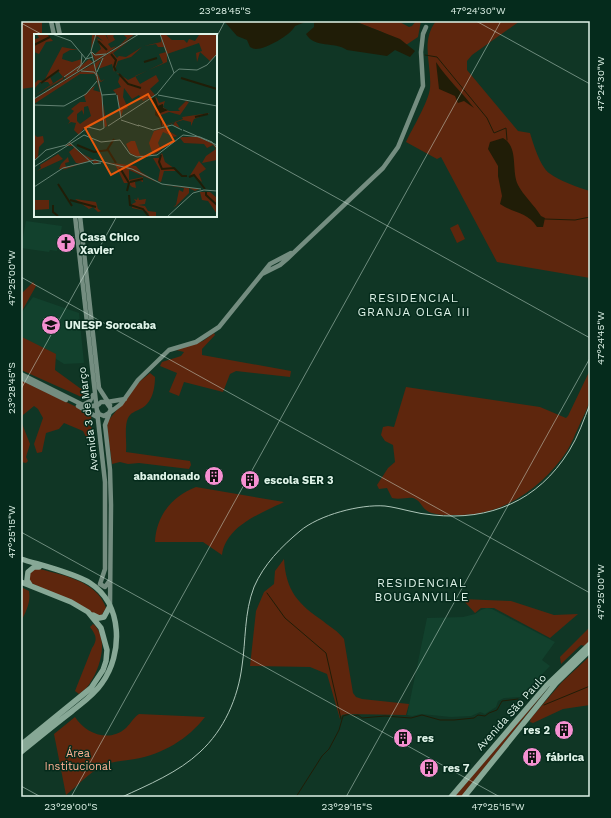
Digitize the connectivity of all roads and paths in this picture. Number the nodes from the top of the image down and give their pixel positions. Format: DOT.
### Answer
graph roads {
  1 [pos="51,21"];
  2 [pos="57,21"];
  3 [pos="428,21"];
  4 [pos="426,27"];
  5 [pos="54,34"];
  6 [pos="60,34"];
  7 [pos="423,88"];
  8 [pos="422,97"];
  9 [pos="410,120"];
  10 [pos="75,217"];
  11 [pos="80,217"];
  12 [pos="80,260"];
  13 [pos="86,266"];
  14 [pos="21,374"];
  15 [pos="21,378"];
  16 [pos="94,393"];
  17 [pos="124,399"];
  18 [pos="108,401"];
  19 [pos="83,405"];
  20 [pos="97,407"];
  21 [pos="109,413"];
  22 [pos="97,417"];
  23 [pos="21,559"];
  24 [pos="53,570"];
  25 [pos="102,576"];
  26 [pos="110,580"];
  27 [pos="87,581"];
  28 [pos="21,582"];
  29 [pos="30,585"];
  30 [pos="110,606"];
  31 [pos="88,612"];
  32 [pos="590,644"];
  33 [pos="590,650"];
  34 [pos="21,745"];
  35 [pos="21,752"];
  36 [pos="451,797"];
  37 [pos="464,797"];
  1 -- 5 [label="main road"];
  2 -- 6 [label="main road"];
  3 -- 4 [label="main road"];
  4 -- 8 [label="main road"];
  4 -- 9 [label="main road"];
  7 -- 8 [label="main road"];
  8 -- 9 [label="main road"];
  9 -- 17 [label="main road"];
  10 -- 12 [label="main road, Avenida 3 de Março"];
  11 -- 13 [label="main road, Avenida 3 de Março"];
  12 -- 13 [label="main road"];
  12 -- 16 [label="main road, Avenida 3 de Março"];
  13 -- 18 [label="main road, Avenida 3 de Março"];
  14 -- 19 [label="main road"];
  15 -- 22 [label="main road"];
  16 -- 19 [label="main road"];
  16 -- 20 [label="main road, Avenida 3 de Março"];
  17 -- 18 [label="main road"];
  17 -- 21 [label="main road"];
  18 -- 20 [label="main road"];
  18 -- 21 [label="main road, Avenida 3 de Março"];
  19 -- 20 [label="main road"];
  20 -- 21 [label="main road"];
  20 -- 22 [label="main road, Avenida 3 de Março"];
  21 -- 26 [label="main road, Avenida 3 de Março"];
  22 -- 25 [label="main road, Avenida 3 de Março"];
  23 -- 24 [label="main road"];
  24 -- 27 [label="main road"];
  24 -- 29 [label="main road"];
  25 -- 26 [label="main road"];
  25 -- 27 [label="main road"];
  26 -- 30 [label="main road, Avenida 3 de Março"];
  27 -- 30 [label="main road"];
  28 -- 29 [label="main road"];
  29 -- 31 [label="main road"];
  30 -- 31 [label="main road"];
  30 -- 35 [label="main road"];
  31 -- 34 [label="main road"];
  32 -- 36 [label="main road, Avenida São Paulo"];
  33 -- 37 [label="main road, Avenida São Paulo"];
}
